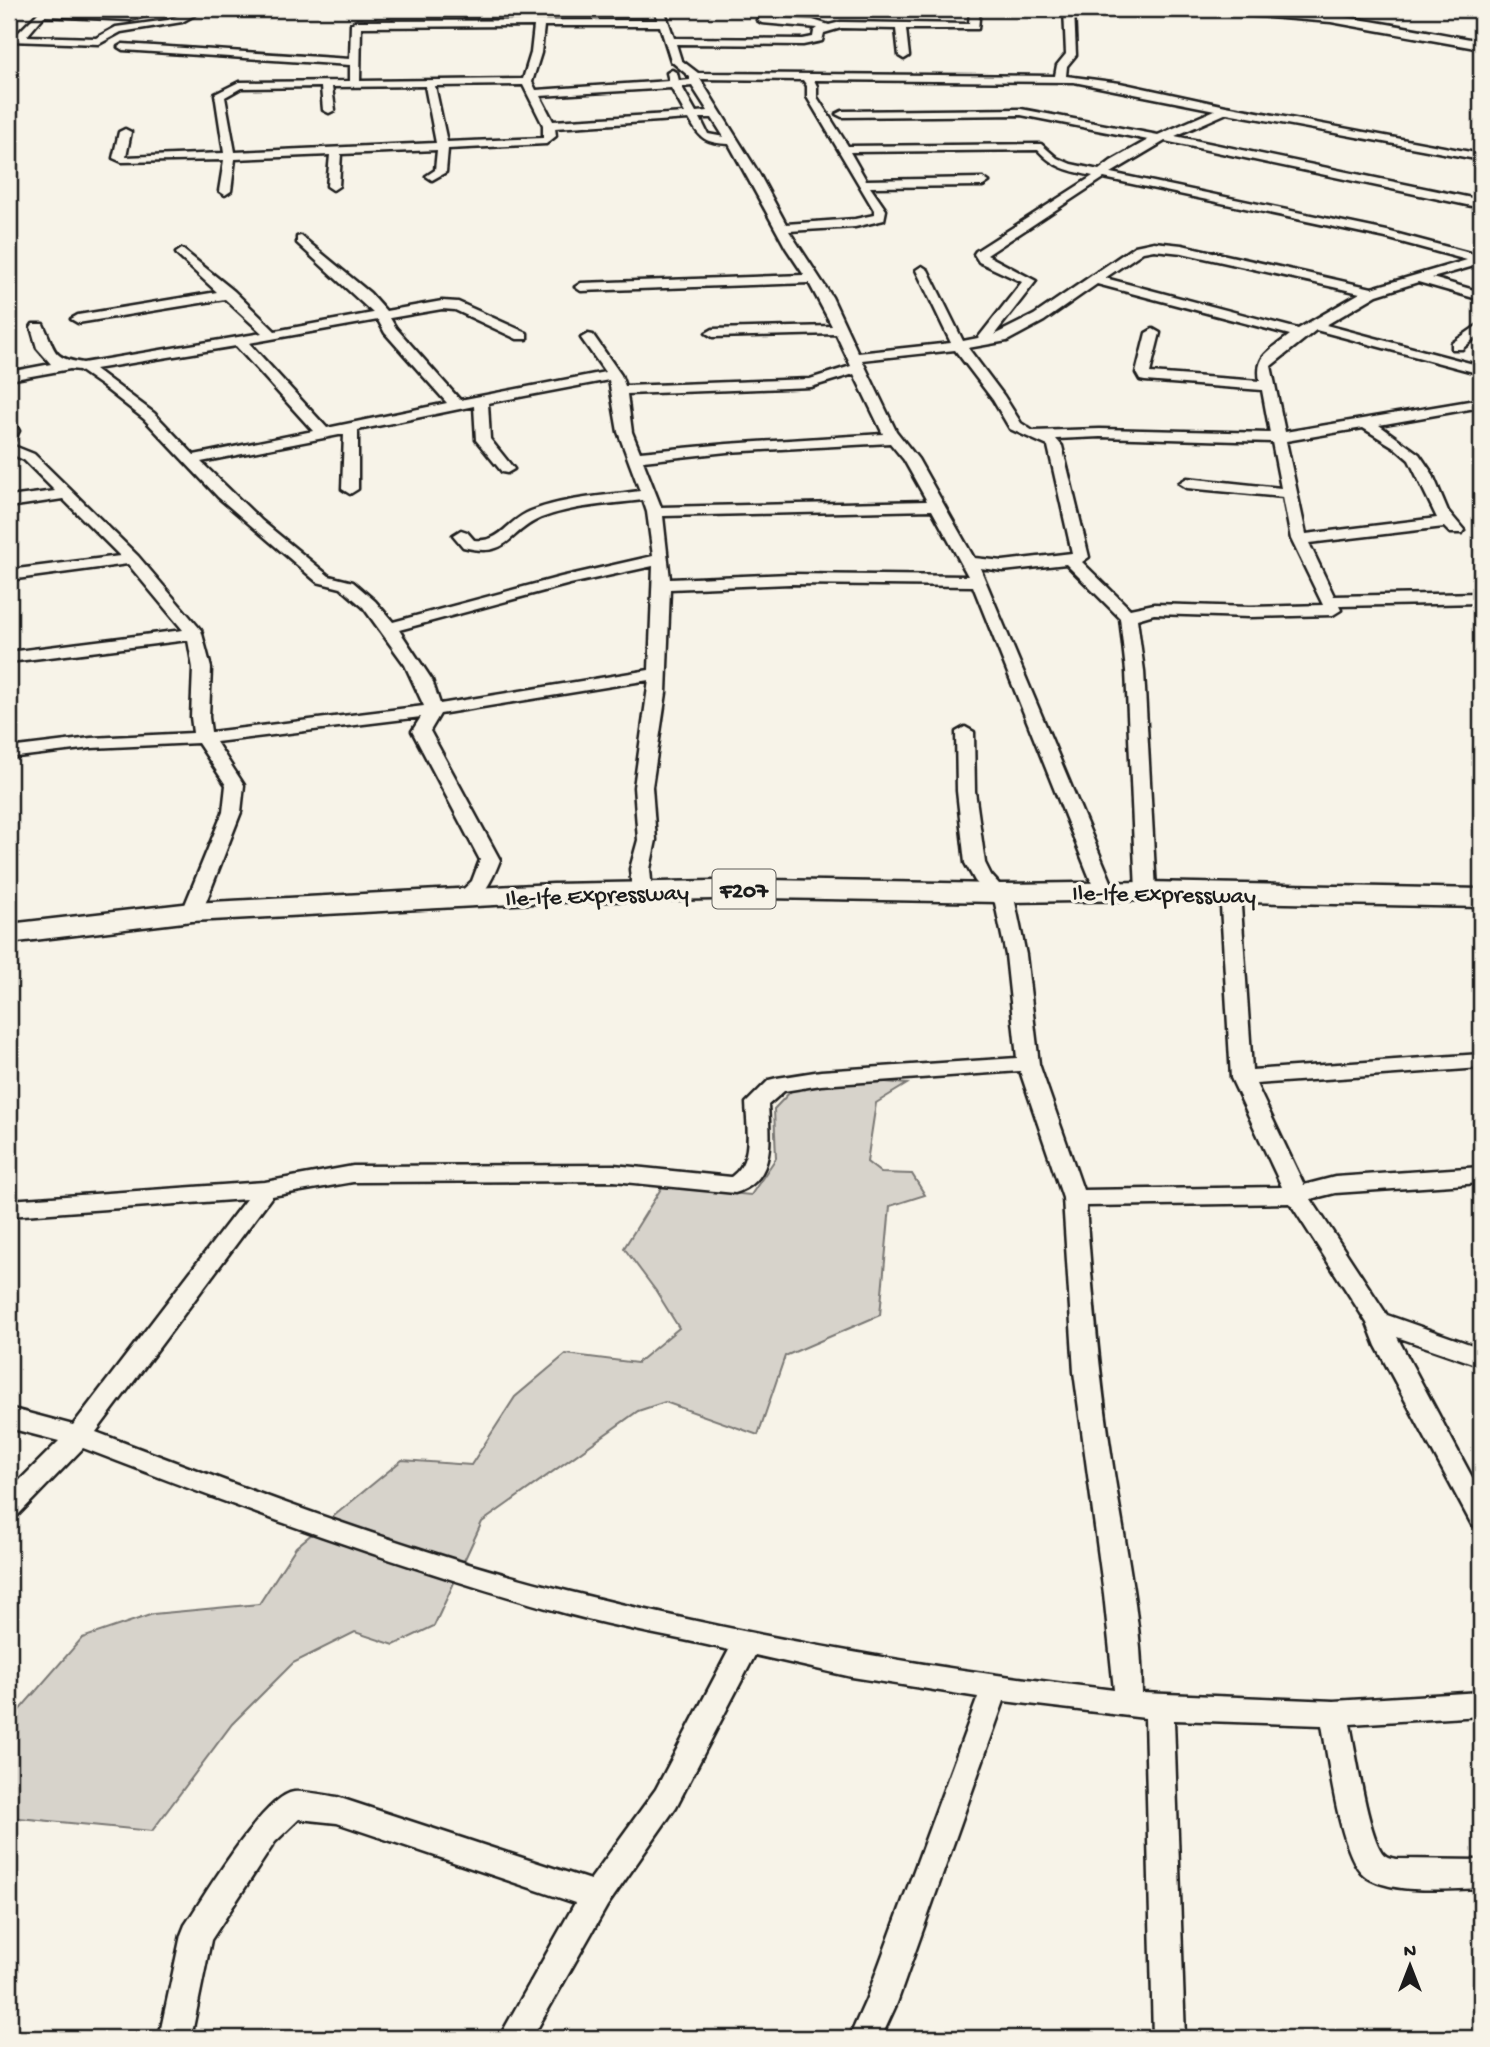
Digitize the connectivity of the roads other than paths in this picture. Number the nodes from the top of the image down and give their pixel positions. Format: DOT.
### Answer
graph roads {
  1 [pos="163,9"];
  2 [pos="200,9"];
  3 [pos="975,9"];
  4 [pos="1069,9"];
  5 [pos="1220,9"];
  6 [pos="660,16"];
  7 [pos="762,20"];
  8 [pos="539,24"];
  9 [pos="901,26"];
  10 [pos="827,28"];
  11 [pos="14,38"];
  12 [pos="669,41"];
  13 [pos="1481,45"];
  14 [pos="123,47"];
  15 [pos="904,56"];
  16 [pos="676,61"];
  17 [pos="355,62"];
  18 [pos="1060,78"];
  19 [pos="808,79"];
  20 [pos="695,80"];
  21 [pos="429,82"];
  22 [pos="527,82"];
  23 [pos="355,83"];
  24 [pos="326,84"];
  25 [pos="675,85"];
  26 [pos="534,93"];
  27 [pos="1226,109"];
  28 [pos="328,110"];
  29 [pos="716,114"];
  30 [pos="842,114"];
  31 [pos="692,116"];
  32 [pos="549,125"];
  33 [pos="125,132"];
  34 [pos="1161,138"];
  35 [pos="732,141"];
  36 [pos="442,147"];
  37 [pos="336,150"];
  38 [pos="845,150"];
  39 [pos="230,156"];
  40 [pos="1481,157"];
  41 [pos="1103,173"];
  42 [pos="432,176"];
  43 [pos="983,182"];
  44 [pos="862,184"];
  45 [pos="333,186"];
  46 [pos="225,191"];
  47 [pos="1481,204"];
  48 [pos="781,228"];
  49 [pos="301,240"];
  50 [pos="182,253"];
  51 [pos="1481,260"];
  52 [pos="922,270"];
  53 [pos="811,279"];
  54 [pos="1093,279"];
  55 [pos="1420,279"];
  56 [pos="581,287"];
  57 [pos="1372,292"];
  58 [pos="229,294"];
  59 [pos="1481,296"];
  60 [pos="382,314"];
  61 [pos="78,319"];
  62 [pos="1315,326"];
  63 [pos="38,327"];
  64 [pos="1481,327"];
  65 [pos="842,330"];
  66 [pos="713,333"];
  67 [pos="1153,333"];
  68 [pos="271,334"];
  69 [pos="1300,334"];
  70 [pos="522,336"];
  71 [pos="588,338"];
  72 [pos="239,341"];
  73 [pos="982,342"];
  74 [pos="959,346"];
  75 [pos="1457,346"];
  76 [pos="857,362"];
  77 [pos="76,366"];
  78 [pos="1481,370"];
  79 [pos="9,376"];
  80 [pos="616,383"];
  81 [pos="1267,386"];
  82 [pos="481,400"];
  83 [pos="1481,403"];
  84 [pos="457,405"];
  85 [pos="1366,423"];
  86 [pos="9,425"];
  87 [pos="351,429"];
  88 [pos="323,433"];
  89 [pos="1030,435"];
  90 [pos="9,438"];
  91 [pos="1277,438"];
  92 [pos="895,439"];
  93 [pos="9,448"];
  94 [pos="636,457"];
  95 [pos="191,460"];
  96 [pos="507,469"];
  97 [pos="1187,483"];
  98 [pos="350,489"];
  99 [pos="1289,493"];
  100 [pos="66,494"];
  101 [pos="649,495"];
  102 [pos="9,502"];
  103 [pos="937,505"];
  104 [pos="655,512"];
  105 [pos="461,535"];
  106 [pos="1299,539"];
  107 [pos="132,559"];
  108 [pos="661,559"];
  109 [pos="1071,560"];
  110 [pos="968,562"];
  111 [pos="9,575"];
  112 [pos="979,580"];
  113 [pos="662,584"];
  114 [pos="1481,598"];
  115 [pos="1330,601"];
  116 [pos="1128,617"];
  117 [pos="390,628"];
  118 [pos="195,634"];
  119 [pos="9,657"];
  120 [pos="656,674"];
  121 [pos="434,710"];
  122 [pos="965,732"];
  123 [pos="203,737"];
  124 [pos="9,753"];
  125 [pos="1105,891"];
  126 [pos="1146,891"];
  127 [pos="642,892"];
  128 [pos="1002,898"];
  129 [pos="1481,898"];
  130 [pos="463,899"];
  131 [pos="522,902"];
  132 [pos="1231,906"];
  133 [pos="1481,907"];
  134 [pos="192,912"];
  135 [pos="9,934"];
  136 [pos="9,948"];
  137 [pos="1481,1061"];
  138 [pos="1028,1064"];
  139 [pos="1242,1078"];
  140 [pos="1481,1175"];
  141 [pos="265,1190"];
  142 [pos="1297,1195"];
  143 [pos="1074,1198"];
  144 [pos="9,1208"];
  145 [pos="1378,1321"];
  146 [pos="1481,1357"];
  147 [pos="9,1418"];
  148 [pos="79,1436"];
  149 [pos="9,1508"];
  150 [pos="1481,1518"];
  151 [pos="747,1643"];
  152 [pos="995,1688"];
  153 [pos="1128,1703"];
  154 [pos="1481,1704"];
  155 [pos="1159,1707"];
  156 [pos="1334,1713"];
  157 [pos="1481,1874"];
  158 [pos="596,1896"];
  159 [pos="175,2038"];
  160 [pos="514,2038"];
  161 [pos="866,2038"];
  162 [pos="1168,2038"];
  1 -- 11 [label="street"];
  2 -- 11 [label="street"];
  3 -- 9 [label="street"];
  4 -- 18 [label="street"];
  5 -- 13 [label="main road"];
  6 -- 8 [label="street"];
  6 -- 12 [label="street"];
  7 -- 10 [label="street"];
  8 -- 17 [label="street"];
  8 -- 22 [label="street"];
  9 -- 10 [label="street"];
  9 -- 15 [label="street"];
  10 -- 12 [label="street"];
  12 -- 16 [label="street"];
  14 -- 17 [label="street"];
  16 -- 20 [label="street"];
  16 -- 25 [label="street"];
  17 -- 23 [label="street"];
  18 -- 19 [label="street"];
  18 -- 27 [label="street"];
  19 -- 20 [label="street"];
  19 -- 38 [label="street"];
  20 -- 25 [label="street"];
  20 -- 29 [label="street"];
  21 -- 22 [label="street"];
  21 -- 23 [label="street"];
  21 -- 36 [label="street"];
  22 -- 26 [label="street"];
  23 -- 24 [label="street"];
  24 -- 28 [label="street"];
  24 -- 39 [label="street"];
  25 -- 26 [label="street"];
  25 -- 31 [label="street"];
  26 -- 32 [label="street"];
  27 -- 34 [label="street"];
  27 -- 40 [label="street"];
  29 -- 31 [label="street"];
  29 -- 35 [label="street"];
  30 -- 34 [label="street"];
  31 -- 32 [label="street"];
  31 -- 35 [label="street"];
  32 -- 36 [label="street"];
  33 -- 39 [label="street"];
  34 -- 41 [label="street"];
  34 -- 47 [label="street"];
  35 -- 48 [label="street"];
  36 -- 37 [label="street"];
  36 -- 42 [label="street"];
  37 -- 39 [label="street"];
  37 -- 45 [label="street"];
  38 -- 41 [label="street"];
  38 -- 44 [label="street"];
  39 -- 46 [label="street"];
  41 -- 51 [label="street"];
  41 -- 73 [label="street"];
  43 -- 44 [label="street"];
  44 -- 48 [label="street"];
  48 -- 53 [label="street"];
  49 -- 60 [label="street"];
  50 -- 58 [label="street"];
  51 -- 55 [label="street"];
  52 -- 74 [label="street"];
  53 -- 56 [label="street"];
  53 -- 65 [label="street"];
  54 -- 57 [label="street"];
  54 -- 69 [label="street"];
  54 -- 73 [label="street"];
  55 -- 57 [label="street"];
  55 -- 59 [label="street"];
  57 -- 62 [label="street"];
  58 -- 61 [label="street"];
  58 -- 68 [label="street"];
  60 -- 68 [label="street"];
  60 -- 70 [label="street"];
  60 -- 84 [label="street"];
  62 -- 69 [label="street"];
  62 -- 78 [label="street"];
  63 -- 77 [label="street"];
  64 -- 75 [label="street"];
  65 -- 66 [label="street"];
  65 -- 76 [label="street"];
  67 -- 81 [label="street"];
  68 -- 72 [label="street"];
  69 -- 81 [label="street"];
  71 -- 80 [label="street"];
  72 -- 77 [label="street"];
  72 -- 88 [label="street"];
  73 -- 74 [label="street"];
  74 -- 76 [label="street"];
  74 -- 89 [label="street"];
  76 -- 80 [label="street"];
  76 -- 92 [label="street"];
  77 -- 79 [label="street"];
  77 -- 95 [label="street"];
  80 -- 82 [label="street"];
  80 -- 94 [label="street"];
  81 -- 91 [label="street"];
  82 -- 84 [label="street"];
  82 -- 96 [label="street"];
  83 -- 85 [label="street"];
  84 -- 87 [label="street"];
  85 -- 91 [label="street"];
  85 -- 106 [label="street"];
  86 -- 90 [label="street"];
  87 -- 88 [label="street"];
  87 -- 98 [label="street"];
  88 -- 95 [label="street"];
  89 -- 91 [label="street"];
  89 -- 109 [label="street"];
  91 -- 99 [label="street"];
  92 -- 94 [label="street"];
  92 -- 103 [label="street"];
  93 -- 100 [label="street"];
  94 -- 101 [label="street"];
  95 -- 117 [label="street"];
  97 -- 99 [label="street"];
  99 -- 106 [label="street"];
  100 -- 102 [label="street"];
  100 -- 107 [label="street"];
  101 -- 104 [label="street"];
  101 -- 105 [label="street"];
  103 -- 104 [label="street"];
  103 -- 110 [label="street"];
  104 -- 108 [label="street"];
  106 -- 115 [label="street"];
  107 -- 111 [label="street"];
  107 -- 118 [label="street"];
  108 -- 113 [label="street"];
  108 -- 117 [label="street"];
  109 -- 110 [label="street"];
  109 -- 116 [label="street"];
  110 -- 112 [label="street"];
  112 -- 113 [label="street"];
  112 -- 125 [label="street"];
  113 -- 120 [label="street"];
  114 -- 115 [label="street"];
  115 -- 116 [label="street"];
  116 -- 126 [label="street"];
  117 -- 121 [label="street"];
  118 -- 119 [label="street"];
  118 -- 123 [label="street"];
  120 -- 121 [label="street"];
  120 -- 127 [label="street"];
  121 -- 123 [label="street"];
  121 -- 130 [label="street"];
  122 -- 128 [label="street"];
  123 -- 124 [label="street"];
  123 -- 134 [label="street"];
  125 -- 126 [label="main road, Ile-Ife Expressway / F207"];
  125 -- 128 [label="main road, Ile-Ife Expressway / F207"];
  126 -- 129 [label="main road, Ile-Ife Expressway / F207"];
  127 -- 128 [label="main road, Ile-Ife Expressway / F207"];
  127 -- 131 [label="main road, Ile-Ife Expressway / F207"];
  128 -- 131 [label="main road, Ile-Ife Expressway / F207"];
  128 -- 132 [label="main road, Ile-Ife Expressway / F207"];
  128 -- 138 [label="street"];
  130 -- 131 [label="main road, Ile-Ife Expressway / F207"];
  130 -- 134 [label="main road, Ile-Ife Expressway / F207"];
  131 -- 136 [label="main road, Ile-Ife Expressway / F207"];
  132 -- 133 [label="main road, Ile-Ife Expressway / F207"];
  132 -- 139 [label="street"];
  134 -- 135 [label="main road, Ile-Ife Expressway / F207"];
  137 -- 139 [label="street"];
  138 -- 141 [label="street"];
  138 -- 143 [label="street"];
  139 -- 142 [label="street"];
  140 -- 142 [label="street"];
  141 -- 144 [label="street"];
  141 -- 148 [label="street"];
  142 -- 143 [label="street"];
  142 -- 145 [label="street"];
  143 -- 153 [label="street"];
  145 -- 146 [label="street"];
  145 -- 150 [label="street"];
  147 -- 148 [label="street"];
  148 -- 149 [label="street"];
  148 -- 151 [label="street"];
  151 -- 152 [label="street"];
  151 -- 158 [label="street"];
  152 -- 153 [label="street"];
  152 -- 161 [label="street"];
  153 -- 155 [label="street"];
  154 -- 156 [label="street"];
  155 -- 156 [label="street"];
  155 -- 162 [label="street"];
  156 -- 157 [label="street"];
  158 -- 159 [label="street"];
  158 -- 160 [label="street"];
}
